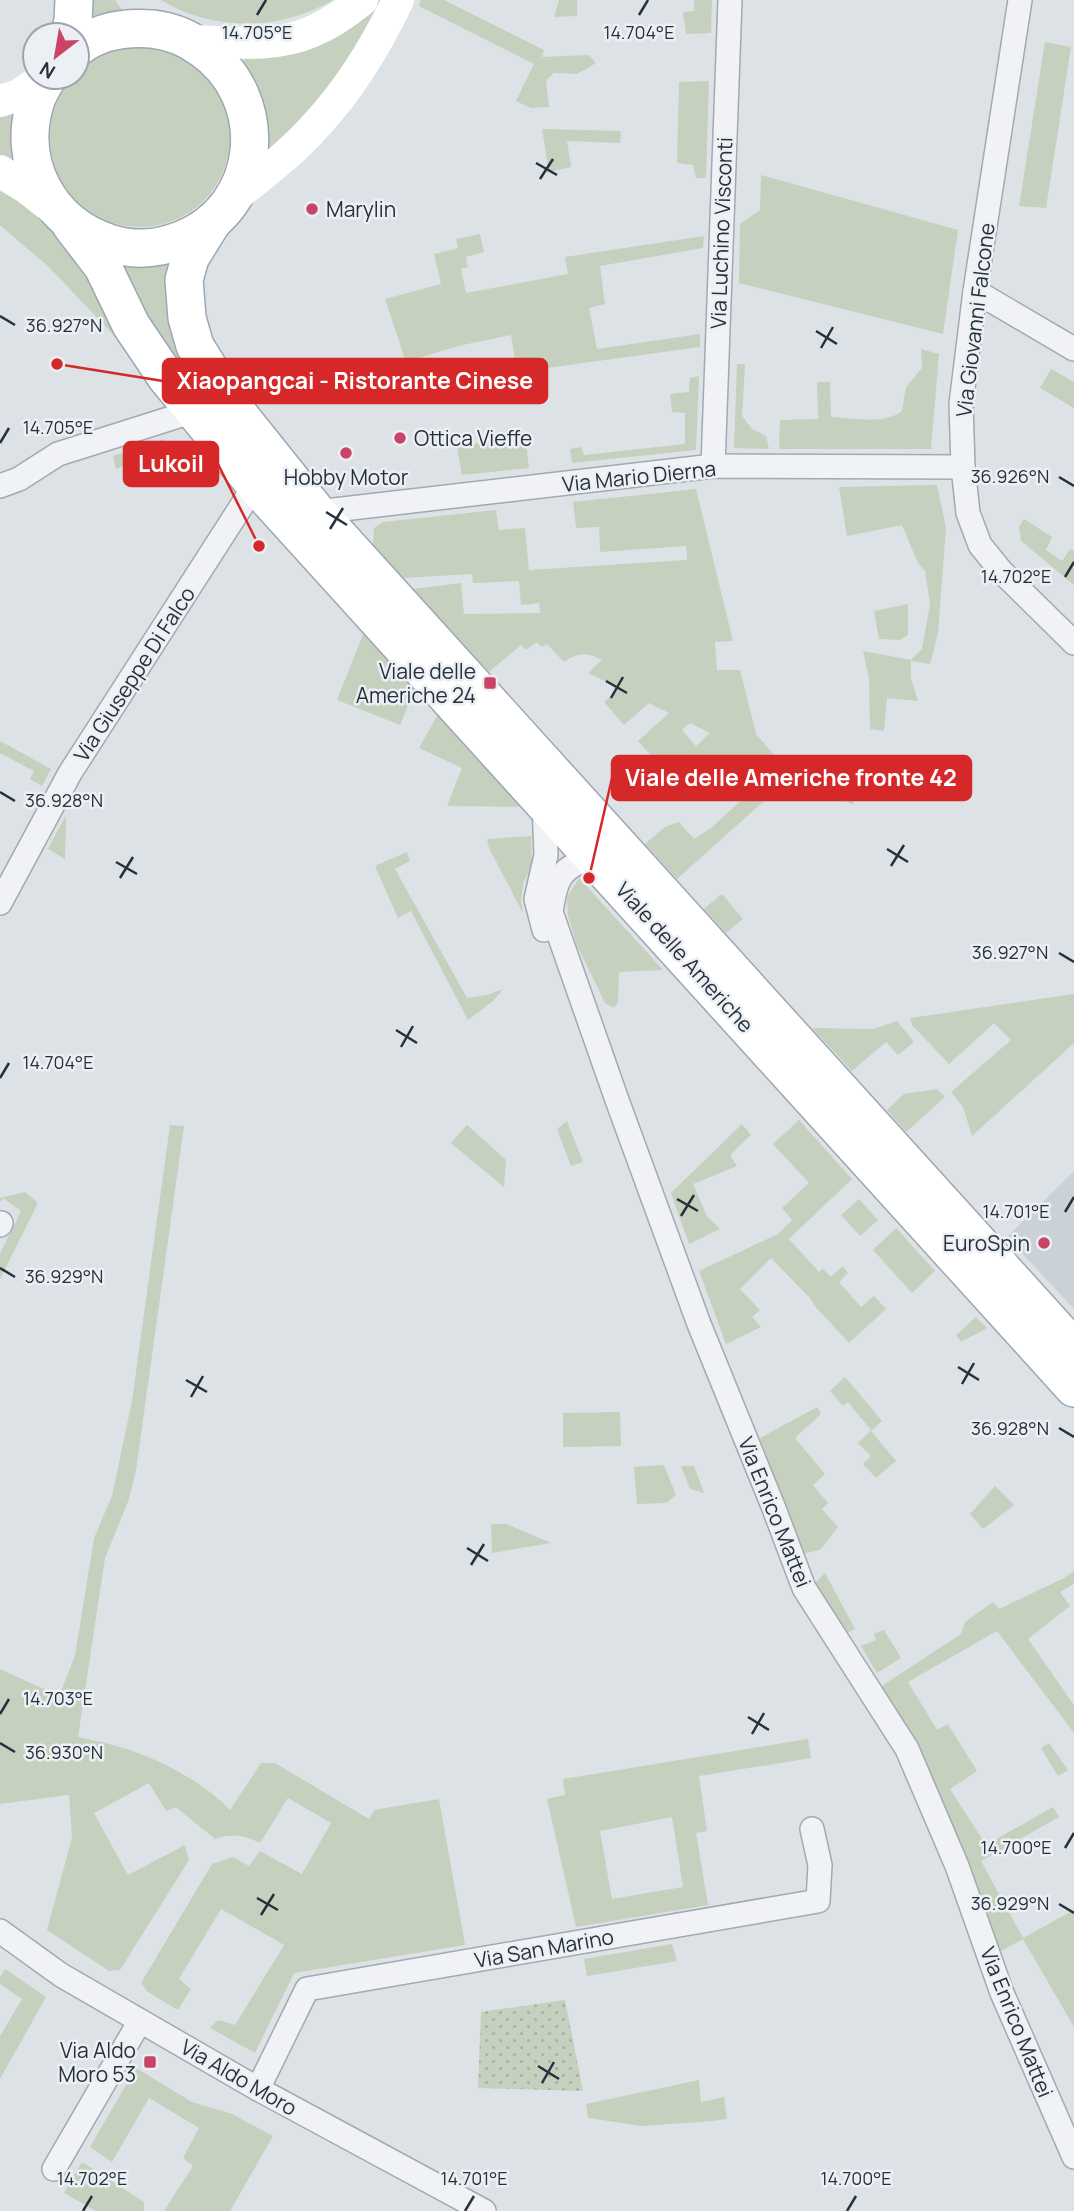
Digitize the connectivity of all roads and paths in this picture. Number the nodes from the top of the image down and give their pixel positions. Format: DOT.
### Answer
graph roads {
  1 [pos="74,0"];
  2 [pos="133,0"];
  3 [pos="362,0"];
  4 [pos="398,0"];
  5 [pos="730,0"];
  6 [pos="1020,0"];
  7 [pos="73,21"];
  8 [pos="176,35"];
  9 [pos="91,41"];
  10 [pos="25,91"];
  11 [pos="40,91"];
  12 [pos="0,101"];
  13 [pos="0,171"];
  14 [pos="223,210"];
  15 [pos="66,220"];
  16 [pos="975,290"];
  17 [pos="1074,349"];
  18 [pos="194,411"];
  19 [pos="713,466"];
  20 [pos="963,467"];
  21 [pos="255,485"];
  22 [pos="0,486"];
  23 [pos="317,512"];
  24 [pos="1074,643"];
  25 [pos="544,802"];
  26 [pos="594,857"];
  27 [pos="0,903"];
  28 [pos="569,962"];
  29 [pos="1074,1348"];
  30 [pos="1074,1388"];
  31 [pos="812,1829"];
  32 [pos="0,1931"];
  33 [pos="140,2021"];
  34 [pos="258,2089"];
  35 [pos="1074,2157"];
  36 [pos="54,2169"];
  37 [pos="484,2211"];
  1 -- 7 [label="main road"];
  2 -- 8 [label="main road, Viale delle Americhe"];
  3 -- 8 [label="main road"];
  4 -- 14 [label="main road"];
  5 -- 19 [label="street, Via Luchino Visconti"];
  6 -- 16 [label="street, Via Giovanni Falcone"];
  8 -- 9 [label="main road"];
  8 -- 14 [label="main road, Viale delle Americhe"];
  10 -- 12 [label="main road"];
  11 -- 15 [label="main road, Viale delle Americhe"];
  13 -- 15 [label="main road"];
  14 -- 15 [label="main road"];
  14 -- 23 [label="main road, Viale delle Americhe"];
  15 -- 18 [label="main road, Viale delle Americhe"];
  16 -- 17 [label="street"];
  16 -- 20 [label="street, Via Giovanni Falcone"];
  18 -- 21 [label="main road, Viale delle Americhe"];
  18 -- 22 [label="street"];
  19 -- 20 [label="street, Via Mario Dierna"];
  19 -- 23 [label="street, Via Mario Dierna"];
  20 -- 24 [label="street, Via Giovanni Falcone"];
  21 -- 25 [label="main road, Viale delle Americhe"];
  21 -- 27 [label="street, Via Giuseppe Di Falco"];
  23 -- 29 [label="main road, Viale delle Americhe"];
  25 -- 26 [label="main road, Viale delle Americhe"];
  25 -- 28 [label="street"];
  26 -- 28 [label="street, Via Enrico Mattei"];
  26 -- 30 [label="main road, Viale delle Americhe"];
  28 -- 35 [label="street, Via Enrico Mattei"];
  31 -- 34 [label="street, Via San Marino"];
  32 -- 33 [label="street, Via Aldo Moro"];
  33 -- 34 [label="street, Via Aldo Moro"];
  33 -- 36 [label="street"];
  34 -- 37 [label="street, Via Aldo Moro"];
}
